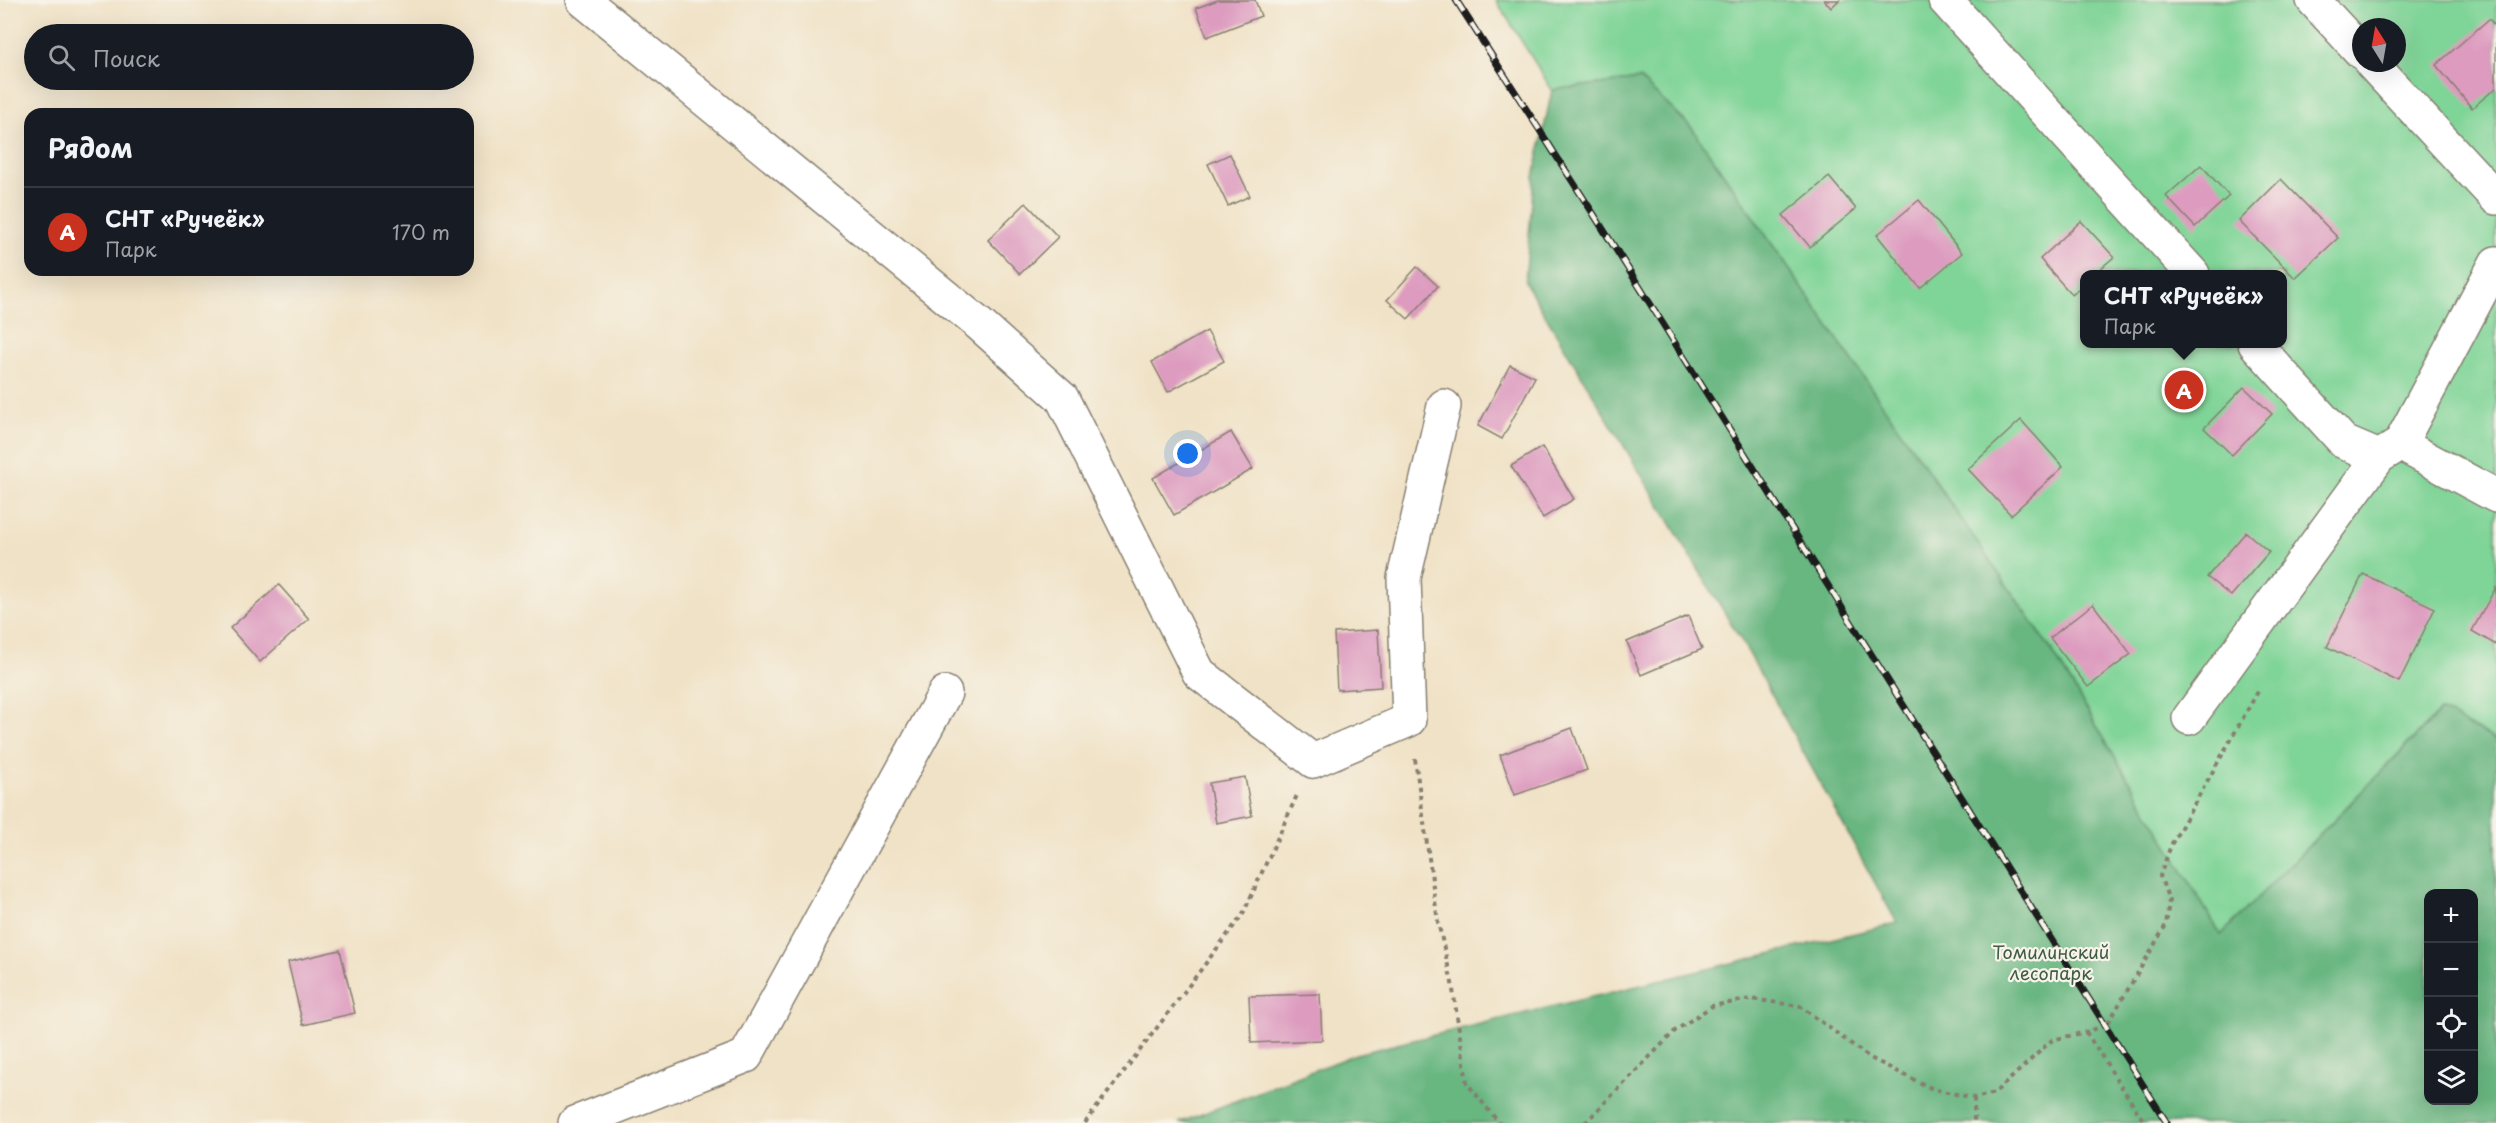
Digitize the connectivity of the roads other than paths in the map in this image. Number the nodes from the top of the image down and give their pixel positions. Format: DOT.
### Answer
graph roads {
  1 [pos="584,0"];
  2 [pos="1945,0"];
  3 [pos="2313,0"];
  4 [pos="2352,42"];
  5 [pos="2379,72"];
  6 [pos="2496,198"];
  7 [pos="2496,263"];
  8 [pos="2189,270"];
  9 [pos="2259,348"];
  10 [pos="1444,406"];
  11 [pos="2390,451"];
  12 [pos="2496,496"];
  13 [pos="945,693"];
  14 [pos="2189,718"];
  15 [pos="575,1123"];
  1 -- 10 [label="street"];
  2 -- 8 [label="street"];
  3 -- 4 [label="street"];
  5 -- 6 [label="street"];
  7 -- 11 [label="street"];
  9 -- 11 [label="street"];
  11 -- 12 [label="street"];
  11 -- 14 [label="street"];
  13 -- 15 [label="street"];
}
